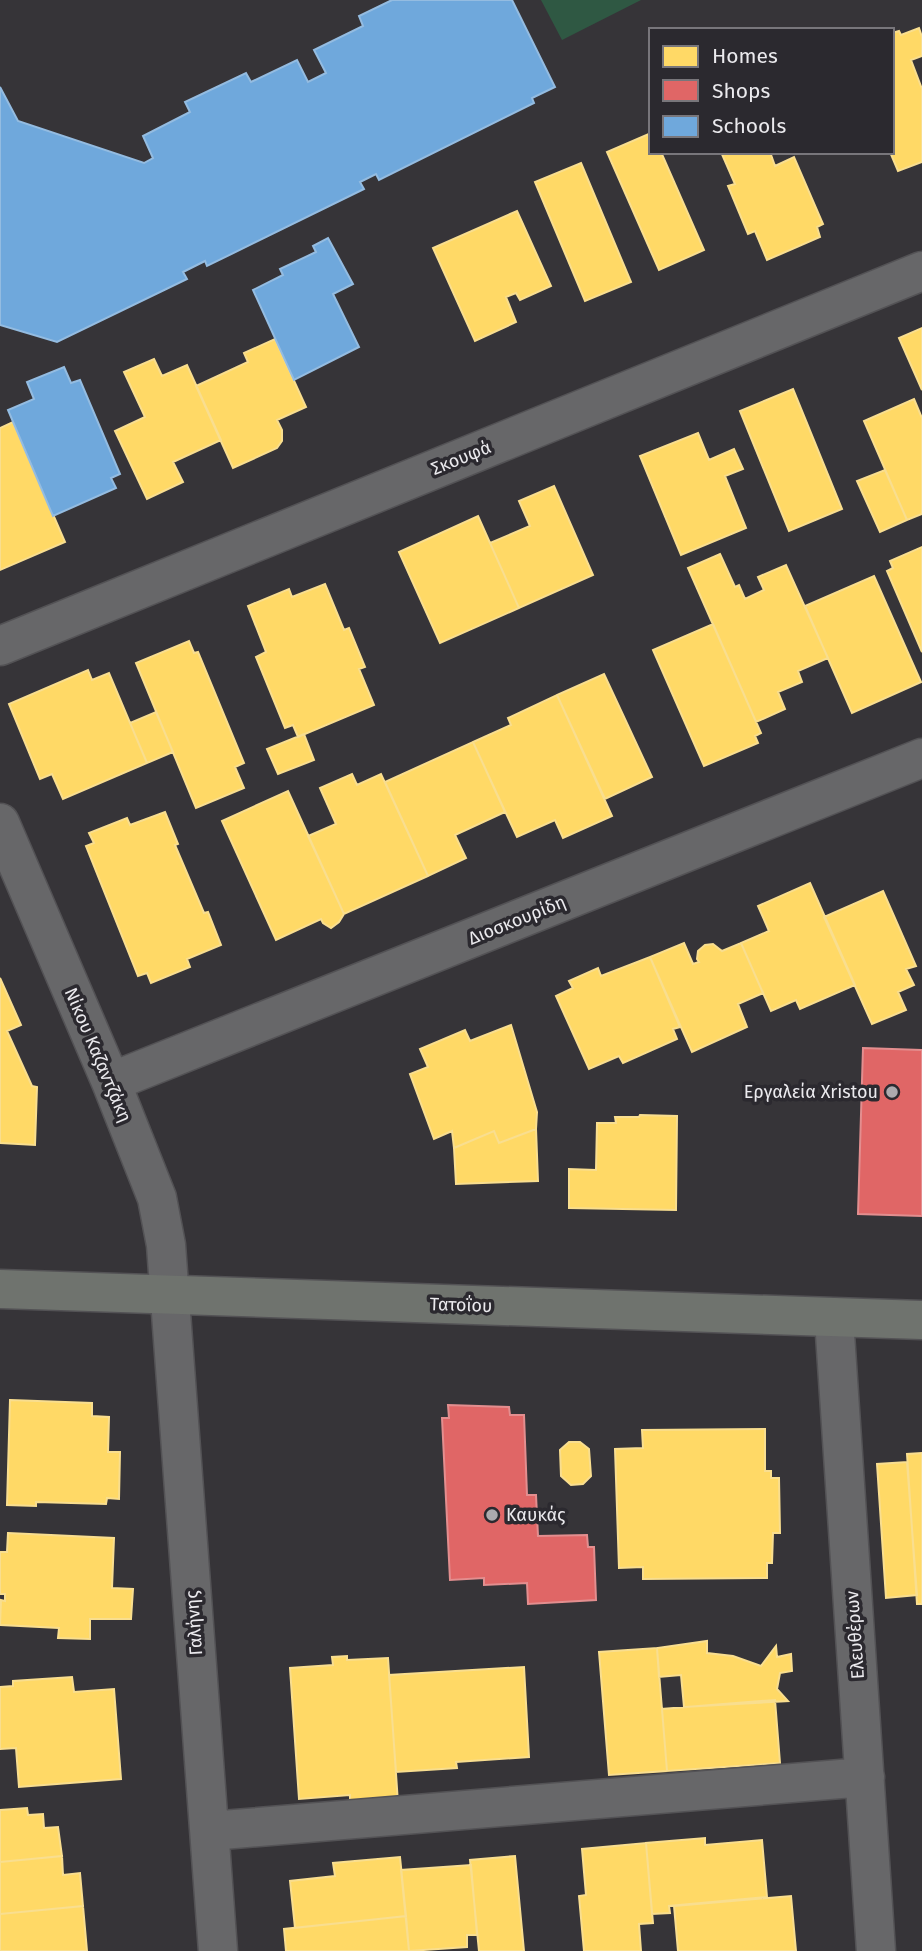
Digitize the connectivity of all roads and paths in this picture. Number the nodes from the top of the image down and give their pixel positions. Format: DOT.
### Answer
graph roads {
  1 [pos="922,271"];
  2 [pos="0,646"];
  3 [pos="922,758"];
  4 [pos="0,822"];
  5 [pos="111,1082"];
  6 [pos="0,1289"];
  7 [pos="169,1294"];
  8 [pos="834,1319"];
  9 [pos="922,1321"];
  10 [pos="864,1777"];
  11 [pos="210,1831"];
  12 [pos="218,1951"];
  13 [pos="876,1951"];
  1 -- 2 [label="street, Σκουφά"];
  3 -- 5 [label="street, Διοσκουρίδη"];
  4 -- 5 [label="street, Νίκου Καζαντζάκη"];
  5 -- 7 [label="street, Νίκου Καζαντζάκη"];
  6 -- 7 [label="main road, Τατοΐου"];
  7 -- 8 [label="main road, Τατοΐου"];
  7 -- 11 [label="street, Γαλήνης"];
  8 -- 9 [label="main road, Τατοΐου"];
  8 -- 10 [label="street, Ελευθέρων"];
  10 -- 11 [label="street"];
  10 -- 13 [label="street, Ελευθέρων"];
  11 -- 12 [label="street, Γαλήνης"];
}
